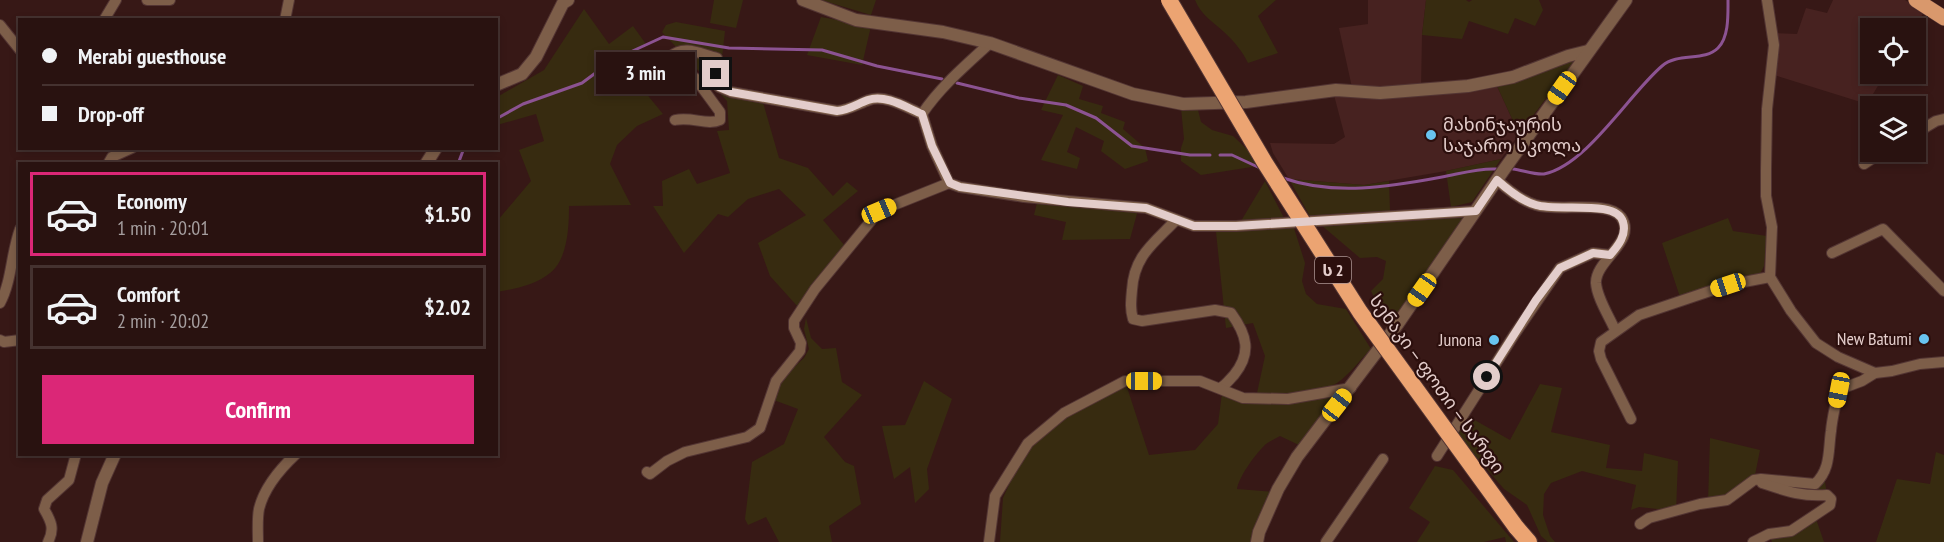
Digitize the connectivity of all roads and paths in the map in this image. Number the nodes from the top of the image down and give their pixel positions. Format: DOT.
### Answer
graph roads {
  1 [pos="116,0"];
  2 [pos="147,0"];
  3 [pos="170,0"];
  4 [pos="288,0"];
  5 [pos="568,0"];
  6 [pos="803,0"];
  7 [pos="1169,0"];
  8 [pos="1626,0"];
  9 [pos="1767,0"];
  10 [pos="1916,0"];
  11 [pos="105,18"];
  12 [pos="285,18"];
  13 [pos="1944,18"];
  14 [pos="0,25"];
  15 [pos="990,43"];
  16 [pos="18,48"];
  17 [pos="1588,51"];
  18 [pos="498,84"];
  19 [pos="922,114"];
  20 [pos="1944,119"];
  21 [pos="675,120"];
  22 [pos="1926,127"];
  23 [pos="128,150"];
  24 [pos="109,162"];
  25 [pos="1866,162"];
  26 [pos="1863,164"];
  27 [pos="1497,180"];
  28 [pos="950,183"];
  29 [pos="1476,211"];
  30 [pos="1176,220"];
  31 [pos="18,234"];
  32 [pos="1832,253"];
  33 [pos="1610,255"];
  34 [pos="1770,277"];
  35 [pos="1944,291"];
  36 [pos="0,303"];
  37 [pos="1615,330"];
  38 [pos="0,340"];
  39 [pos="18,340"];
  40 [pos="1944,362"];
  41 [pos="1875,373"];
  42 [pos="1220,388"];
  43 [pos="1351,388"];
  44 [pos="1631,419"];
  45 [pos="75,456"];
  46 [pos="114,456"];
  47 [pos="294,456"];
  48 [pos="1437,456"];
  49 [pos="1383,459"];
  50 [pos="647,472"];
  51 [pos="1754,480"];
  52 [pos="1640,524"];
  53 [pos="48,542"];
  54 [pos="87,542"];
  55 [pos="258,542"];
  56 [pos="989,542"];
  57 [pos="1257,542"];
  58 [pos="1326,542"];
  59 [pos="1529,542"];
  60 [pos="1754,542"];
  1 -- 11 [label="street"];
  2 -- 3 [label="street"];
  4 -- 12 [label="street"];
  5 -- 18 [label="street"];
  6 -- 15 [label="street"];
  7 -- 59 [label="highway, სენაკი — ფოთი — სარფი / ს 2, bridge"];
  8 -- 17 [label="street"];
  9 -- 34 [label="street"];
  10 -- 13 [label="main road"];
  14 -- 16 [label="street"];
  15 -- 17 [label="street"];
  15 -- 19 [label="street"];
  17 -- 27 [label="street"];
  19 -- 21 [label="street"];
  19 -- 28 [label="street"];
  20 -- 22 [label="street"];
  23 -- 24 [label="street"];
  25 -- 26 [label="street"];
  27 -- 29 [label="street"];
  27 -- 33 [label="street"];
  28 -- 30 [label="street"];
  28 -- 50 [label="street"];
  29 -- 30 [label="street"];
  29 -- 43 [label="street"];
  30 -- 42 [label="street"];
  31 -- 36 [label="street"];
  32 -- 35 [label="street"];
  33 -- 37 [label="street"];
  33 -- 48 [label="street"];
  34 -- 37 [label="street"];
  34 -- 41 [label="street"];
  37 -- 44 [label="street"];
  38 -- 39 [label="street"];
  40 -- 41 [label="street"];
  41 -- 51 [label="street"];
  42 -- 43 [label="street"];
  42 -- 56 [label="street"];
  43 -- 57 [label="street"];
  45 -- 53 [label="street"];
  46 -- 54 [label="street"];
  47 -- 55 [label="street"];
  49 -- 58 [label="street"];
  51 -- 52 [label="street"];
  51 -- 60 [label="street"];
}
